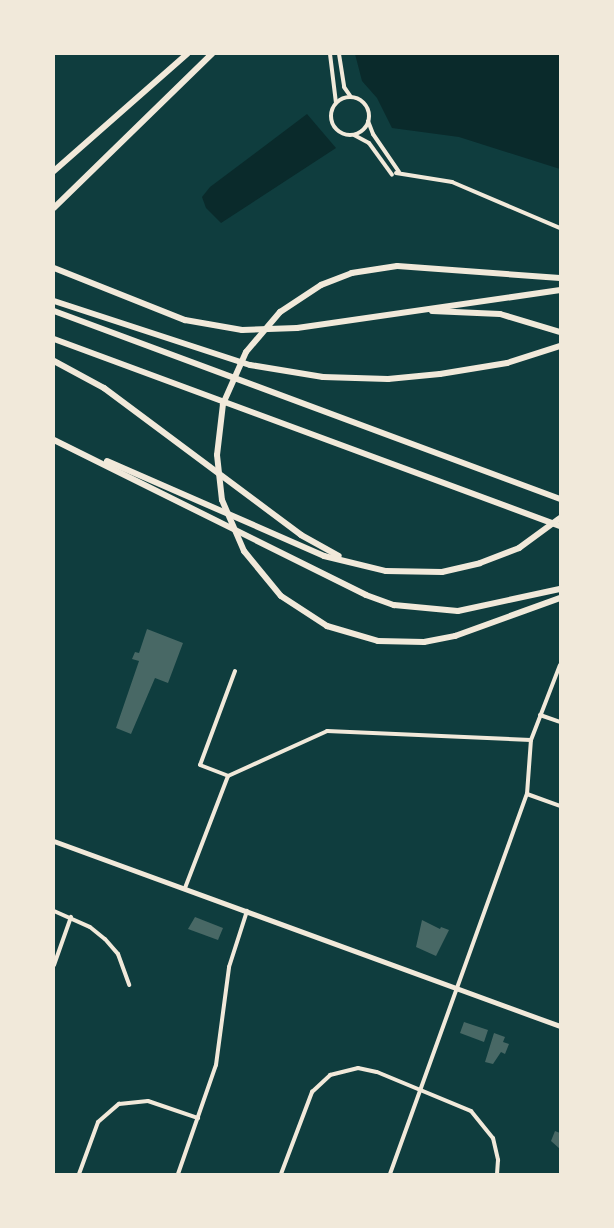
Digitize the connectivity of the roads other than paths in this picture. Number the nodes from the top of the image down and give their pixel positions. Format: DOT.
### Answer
graph roads {
  1 [pos="187,54"];
  2 [pos="212,54"];
  3 [pos="330,54"];
  4 [pos="339,54"];
  5 [pos="353,98"];
  6 [pos="335,106"];
  7 [pos="368,121"];
  8 [pos="352,135"];
  9 [pos="54,171"];
  10 [pos="396,173"];
  11 [pos="54,208"];
  12 [pos="560,228"];
  13 [pos="54,268"];
  14 [pos="560,278"];
  15 [pos="560,290"];
  16 [pos="54,301"];
  17 [pos="54,312"];
  18 [pos="406,313"];
  19 [pos="560,332"];
  20 [pos="54,339"];
  21 [pos="560,346"];
  22 [pos="54,361"];
  23 [pos="54,440"];
  24 [pos="87,454"];
  25 [pos="560,498"];
  26 [pos="560,518"];
  27 [pos="560,526"];
  28 [pos="347,561"];
  29 [pos="560,589"];
  30 [pos="560,598"];
  31 [pos="560,665"];
  32 [pos="235,671"];
  33 [pos="540,715"];
  34 [pos="560,722"];
  35 [pos="531,740"];
  36 [pos="228,776"];
  37 [pos="527,794"];
  38 [pos="560,806"];
  39 [pos="54,841"];
  40 [pos="185,888"];
  41 [pos="54,911"];
  42 [pos="247,911"];
  43 [pos="71,917"];
  44 [pos="54,965"];
  45 [pos="129,985"];
  46 [pos="457,988"];
  47 [pos="560,1026"];
  48 [pos="421,1089"];
  49 [pos="198,1118"];
  50 [pos="79,1174"];
  51 [pos="178,1174"];
  52 [pos="281,1174"];
  53 [pos="390,1174"];
  54 [pos="497,1174"];
  1 -- 9 [label="main road"];
  2 -- 11 [label="main road"];
  3 -- 6 [label="street"];
  4 -- 5 [label="street"];
  5 -- 6 [label="street"];
  5 -- 7 [label="street"];
  6 -- 8 [label="street"];
  7 -- 8 [label="street"];
  7 -- 10 [label="street"];
  8 -- 10 [label="street"];
  10 -- 12 [label="street"];
  13 -- 18 [label="highway"];
  14 -- 30 [label="highway"];
  15 -- 18 [label="highway"];
  16 -- 21 [label="highway"];
  17 -- 25 [label="highway"];
  18 -- 19 [label="highway"];
  20 -- 27 [label="highway"];
  22 -- 28 [label="highway"];
  23 -- 24 [label="highway"];
  24 -- 28 [label="highway"];
  24 -- 29 [label="highway"];
  26 -- 28 [label="highway"];
  31 -- 33 [label="street"];
  32 -- 36 [label="street"];
  33 -- 34 [label="street"];
  33 -- 35 [label="street"];
  35 -- 36 [label="street"];
  35 -- 37 [label="street"];
  36 -- 40 [label="street"];
  37 -- 38 [label="street"];
  37 -- 46 [label="street"];
  39 -- 40 [label="street"];
  40 -- 42 [label="street"];
  41 -- 43 [label="street"];
  42 -- 46 [label="street"];
  42 -- 49 [label="street"];
  43 -- 44 [label="street"];
  43 -- 45 [label="street"];
  46 -- 47 [label="street"];
  46 -- 48 [label="street"];
  48 -- 52 [label="street"];
  48 -- 53 [label="street"];
  48 -- 54 [label="street"];
  49 -- 50 [label="street"];
  49 -- 51 [label="street"];
}
